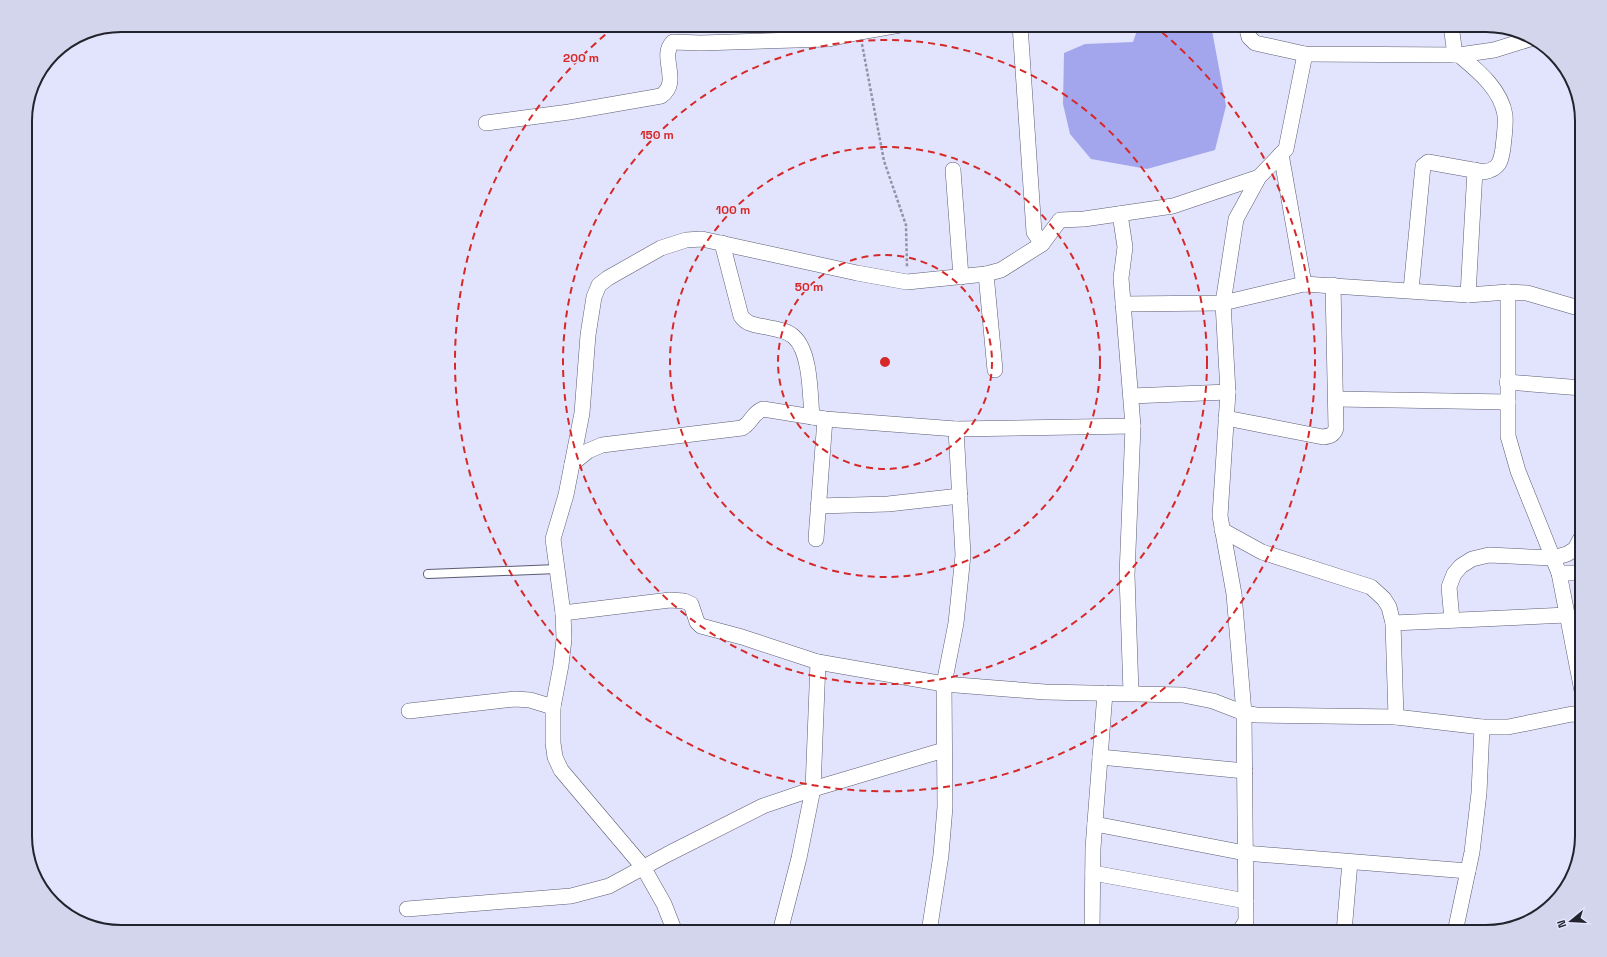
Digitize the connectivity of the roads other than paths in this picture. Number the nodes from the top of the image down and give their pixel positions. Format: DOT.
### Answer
graph roads {
  1 [pos="860,32"];
  2 [pos="1020,32"];
  3 [pos="1248,32"];
  4 [pos="1452,32"];
  5 [pos="1524,41"];
  6 [pos="1305,54"];
  7 [pos="1457,55"];
  8 [pos="486,124"];
  9 [pos="1281,154"];
  10 [pos="953,170"];
  11 [pos="1475,170"];
  12 [pos="1259,177"];
  13 [pos="1120,214"];
  14 [pos="722,243"];
  15 [pos="1042,244"];
  16 [pos="986,274"];
  17 [pos="961,277"];
  18 [pos="1304,284"];
  19 [pos="1333,285"];
  20 [pos="1411,290"];
  21 [pos="1508,292"];
  22 [pos="1468,294"];
  23 [pos="1223,303"];
  24 [pos="1124,304"];
  25 [pos="1575,307"];
  26 [pos="995,370"];
  27 [pos="1507,382"];
  28 [pos="1575,387"];
  29 [pos="1228,392"];
  30 [pos="1131,396"];
  31 [pos="1336,399"];
  32 [pos="1508,402"];
  33 [pos="819,418"];
  34 [pos="1226,418"];
  35 [pos="1133,426"];
  36 [pos="956,429"];
  37 [pos="572,464"];
  38 [pos="960,496"];
  39 [pos="818,506"];
  40 [pos="1222,530"];
  41 [pos="816,539"];
  42 [pos="1575,549"];
  43 [pos="1553,558"];
  44 [pos="557,569"];
  45 [pos="1559,573"];
  46 [pos="1575,573"];
  47 [pos="428,574"];
  48 [pos="563,612"];
  49 [pos="1567,615"];
  50 [pos="1452,620"];
  51 [pos="1393,623"];
  52 [pos="1575,656"];
  53 [pos="818,662"];
  54 [pos="944,684"];
  55 [pos="1105,693"];
  56 [pos="1131,693"];
  57 [pos="553,707"];
  58 [pos="409,711"];
  59 [pos="1244,713"];
  60 [pos="1575,714"];
  61 [pos="1396,717"];
  62 [pos="1482,727"];
  63 [pos="944,750"];
  64 [pos="1100,757"];
  65 [pos="1245,771"];
  66 [pos="813,789"];
  67 [pos="1095,824"];
  68 [pos="1245,853"];
  69 [pos="1350,862"];
  70 [pos="643,867"];
  71 [pos="1468,871"];
  72 [pos="1093,873"];
  73 [pos="1246,901"];
  74 [pos="407,909"];
  75 [pos="672,925"];
  76 [pos="782,925"];
  77 [pos="930,925"];
  78 [pos="1092,925"];
  79 [pos="1243,925"];
  80 [pos="1345,925"];
  81 [pos="1456,925"];
  1 -- 8 [label="street"];
  2 -- 15 [label="street"];
  3 -- 6 [label="street"];
  4 -- 7 [label="street"];
  5 -- 7 [label="street"];
  6 -- 7 [label="street"];
  6 -- 9 [label="street"];
  7 -- 11 [label="street"];
  9 -- 12 [label="street"];
  9 -- 18 [label="street"];
  10 -- 17 [label="street"];
  11 -- 20 [label="street"];
  11 -- 22 [label="street"];
  12 -- 13 [label="street"];
  12 -- 23 [label="street"];
  13 -- 15 [label="street"];
  13 -- 24 [label="street"];
  14 -- 17 [label="street"];
  14 -- 33 [label="street"];
  14 -- 37 [label="street"];
  15 -- 16 [label="street"];
  16 -- 17 [label="street"];
  16 -- 26 [label="street"];
  18 -- 19 [label="street"];
  18 -- 23 [label="street"];
  19 -- 20 [label="street"];
  19 -- 31 [label="street"];
  20 -- 22 [label="street"];
  21 -- 22 [label="street"];
  21 -- 25 [label="street"];
  21 -- 27 [label="street"];
  23 -- 24 [label="street"];
  23 -- 29 [label="street"];
  24 -- 30 [label="street"];
  27 -- 28 [label="street"];
  27 -- 32 [label="street"];
  29 -- 30 [label="street"];
  29 -- 34 [label="street"];
  30 -- 35 [label="street"];
  31 -- 32 [label="street"];
  31 -- 34 [label="street"];
  32 -- 43 [label="street"];
  33 -- 36 [label="street"];
  33 -- 37 [label="street"];
  33 -- 39 [label="street"];
  34 -- 40 [label="street"];
  35 -- 36 [label="street"];
  35 -- 56 [label="street"];
  36 -- 38 [label="street"];
  37 -- 44 [label="street"];
  38 -- 39 [label="street"];
  38 -- 54 [label="street"];
  39 -- 41 [label="street"];
  40 -- 51 [label="street"];
  40 -- 59 [label="street"];
  42 -- 43 [label="street"];
  43 -- 45 [label="street"];
  43 -- 50 [label="street"];
  44 -- 47 [label="lane"];
  44 -- 48 [label="street"];
  45 -- 46 [label="street"];
  45 -- 49 [label="street"];
  48 -- 53 [label="street"];
  48 -- 57 [label="street"];
  49 -- 50 [label="street"];
  49 -- 52 [label="street"];
  50 -- 51 [label="street"];
  51 -- 61 [label="street"];
  53 -- 54 [label="street"];
  53 -- 66 [label="street"];
  54 -- 55 [label="street"];
  54 -- 63 [label="street"];
  55 -- 56 [label="street"];
  55 -- 64 [label="street"];
  56 -- 59 [label="street"];
  57 -- 58 [label="street"];
  57 -- 70 [label="street"];
  59 -- 61 [label="street"];
  59 -- 65 [label="street"];
  60 -- 62 [label="street"];
  61 -- 62 [label="street"];
  62 -- 71 [label="street"];
  63 -- 66 [label="street"];
  63 -- 77 [label="street"];
  64 -- 65 [label="street"];
  64 -- 67 [label="street"];
  65 -- 68 [label="street"];
  66 -- 70 [label="street"];
  66 -- 76 [label="street"];
  67 -- 68 [label="street"];
  67 -- 72 [label="street"];
  68 -- 69 [label="street"];
  68 -- 73 [label="street"];
  69 -- 71 [label="street"];
  69 -- 80 [label="street"];
  70 -- 74 [label="street"];
  70 -- 75 [label="street"];
  71 -- 81 [label="street"];
  72 -- 73 [label="street"];
  72 -- 78 [label="street"];
  73 -- 79 [label="street"];
}
